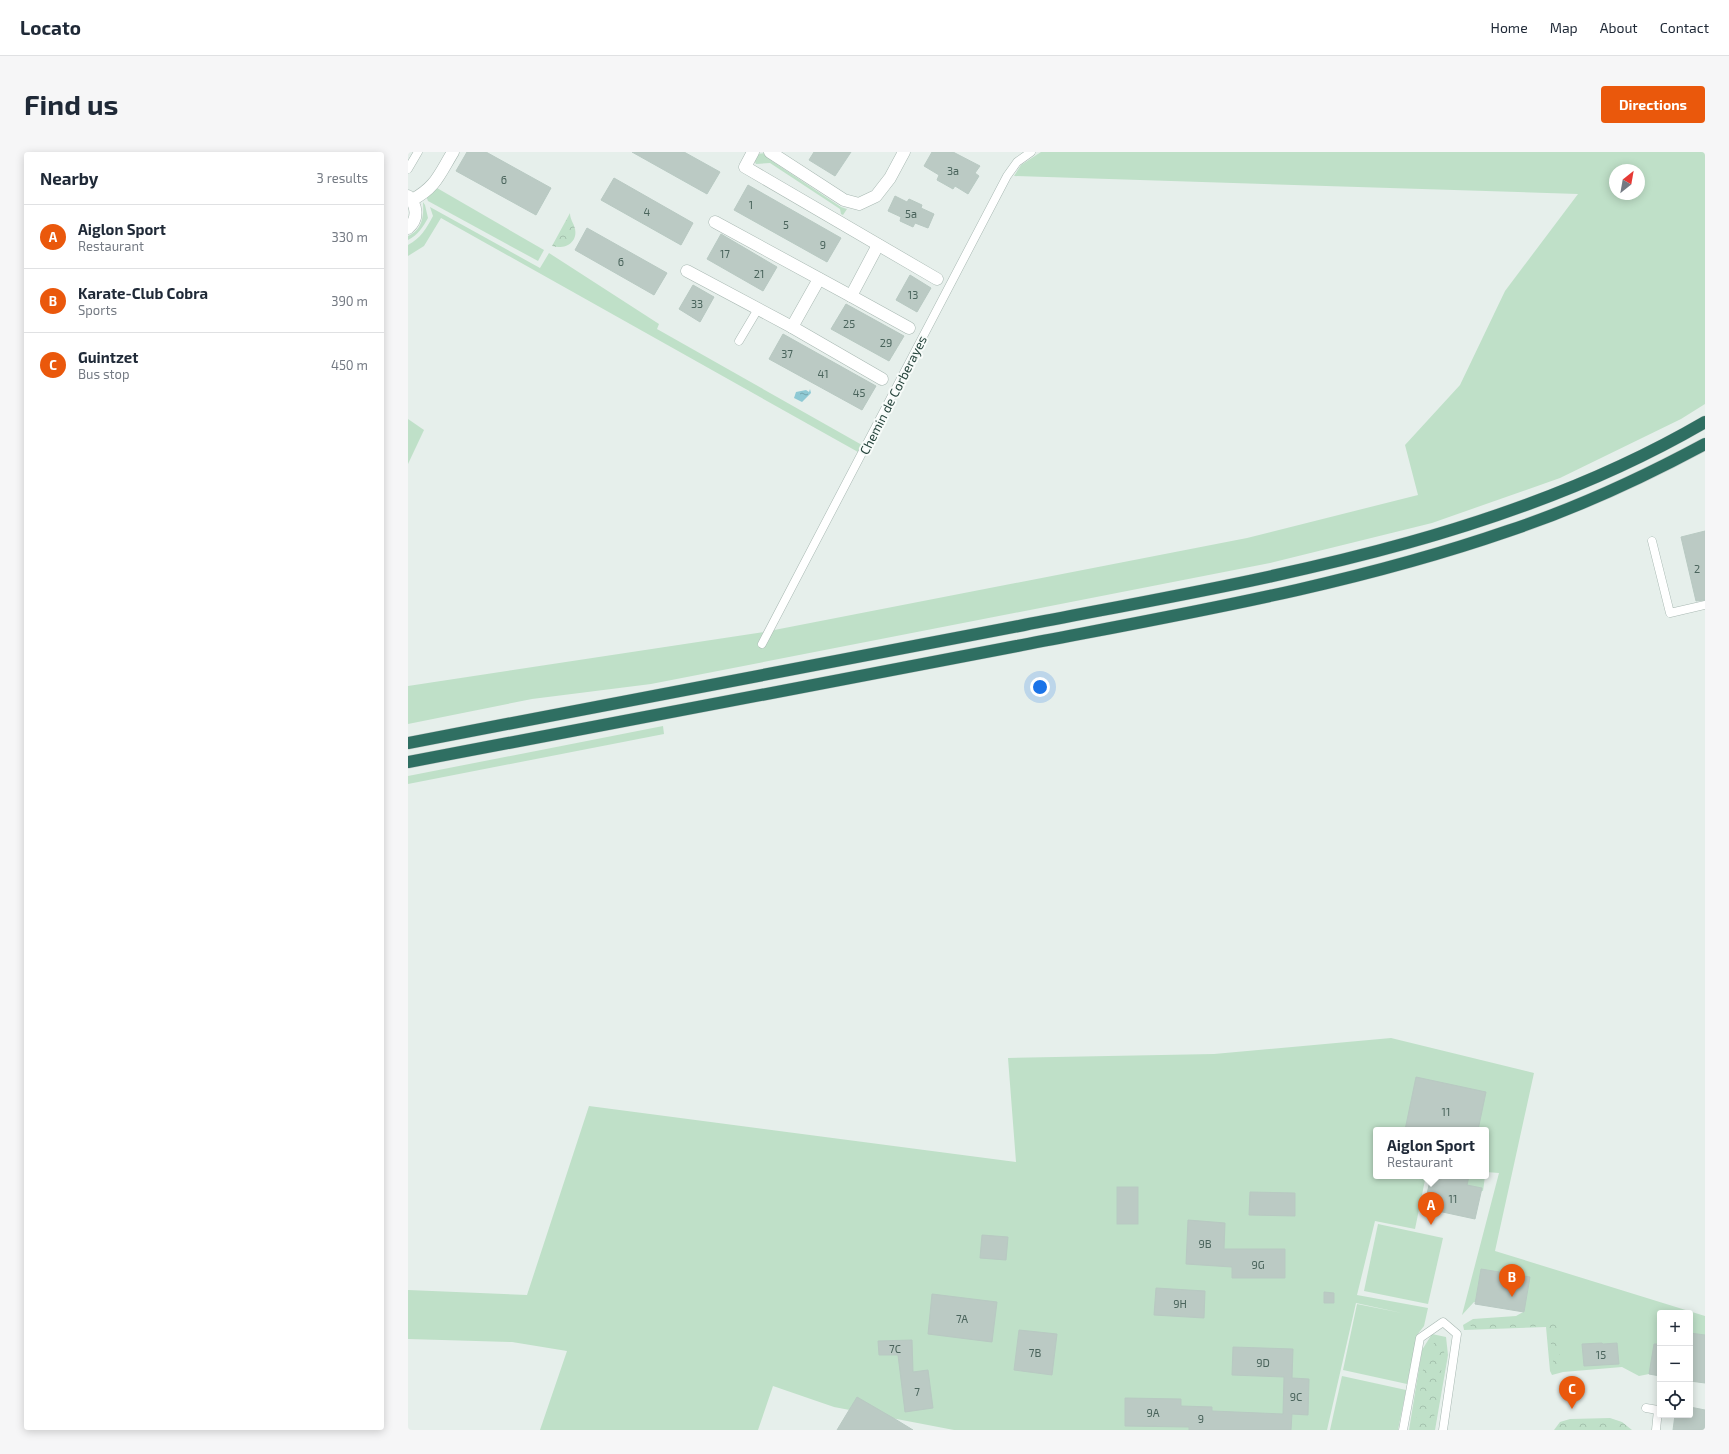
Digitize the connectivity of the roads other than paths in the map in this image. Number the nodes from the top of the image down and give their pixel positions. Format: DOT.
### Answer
graph roads {
  1 [pos="418,152"];
  2 [pos="453,152"];
  3 [pos="752,152"];
  4 [pos="770,152"];
  5 [pos="904,152"];
  6 [pos="1031,152"];
  7 [pos="408,169"];
  8 [pos="410,198"];
  9 [pos="715,222"];
  10 [pos="408,228"];
  11 [pos="878,245"];
  12 [pos="687,271"];
  13 [pos="819,278"];
  14 [pos="937,279"];
  15 [pos="851,296"];
  16 [pos="758,309"];
  17 [pos="792,327"];
  18 [pos="909,328"];
  19 [pos="740,341"];
  20 [pos="882,379"];
  21 [pos="1705,422"];
  22 [pos="1705,444"];
  23 [pos="1652,542"];
  24 [pos="1705,605"];
  25 [pos="762,644"];
  26 [pos="410,742"];
  27 [pos="408,762"];
  28 [pos="1646,1408"];
  29 [pos="1403,1430"];
  30 [pos="1443,1430"];
  31 [pos="1656,1430"];
  1 -- 7 [label="lane"];
  2 -- 8 [label="street"];
  3 -- 11 [label="street"];
  4 -- 5 [label="street"];
  6 -- 25 [label="lane, Chemin de Corberayes"];
  8 -- 10 [label="street"];
  9 -- 13 [label="street"];
  11 -- 14 [label="street"];
  11 -- 15 [label="street"];
  12 -- 16 [label="street"];
  13 -- 15 [label="street"];
  13 -- 17 [label="street"];
  15 -- 18 [label="street"];
  16 -- 17 [label="street"];
  16 -- 19 [label="lane"];
  17 -- 20 [label="street"];
  21 -- 26 [label="highway"];
  22 -- 27 [label="highway"];
  23 -- 24 [label="lane"];
  28 -- 31 [label="lane"];
  29 -- 30 [label="lane"];
}
